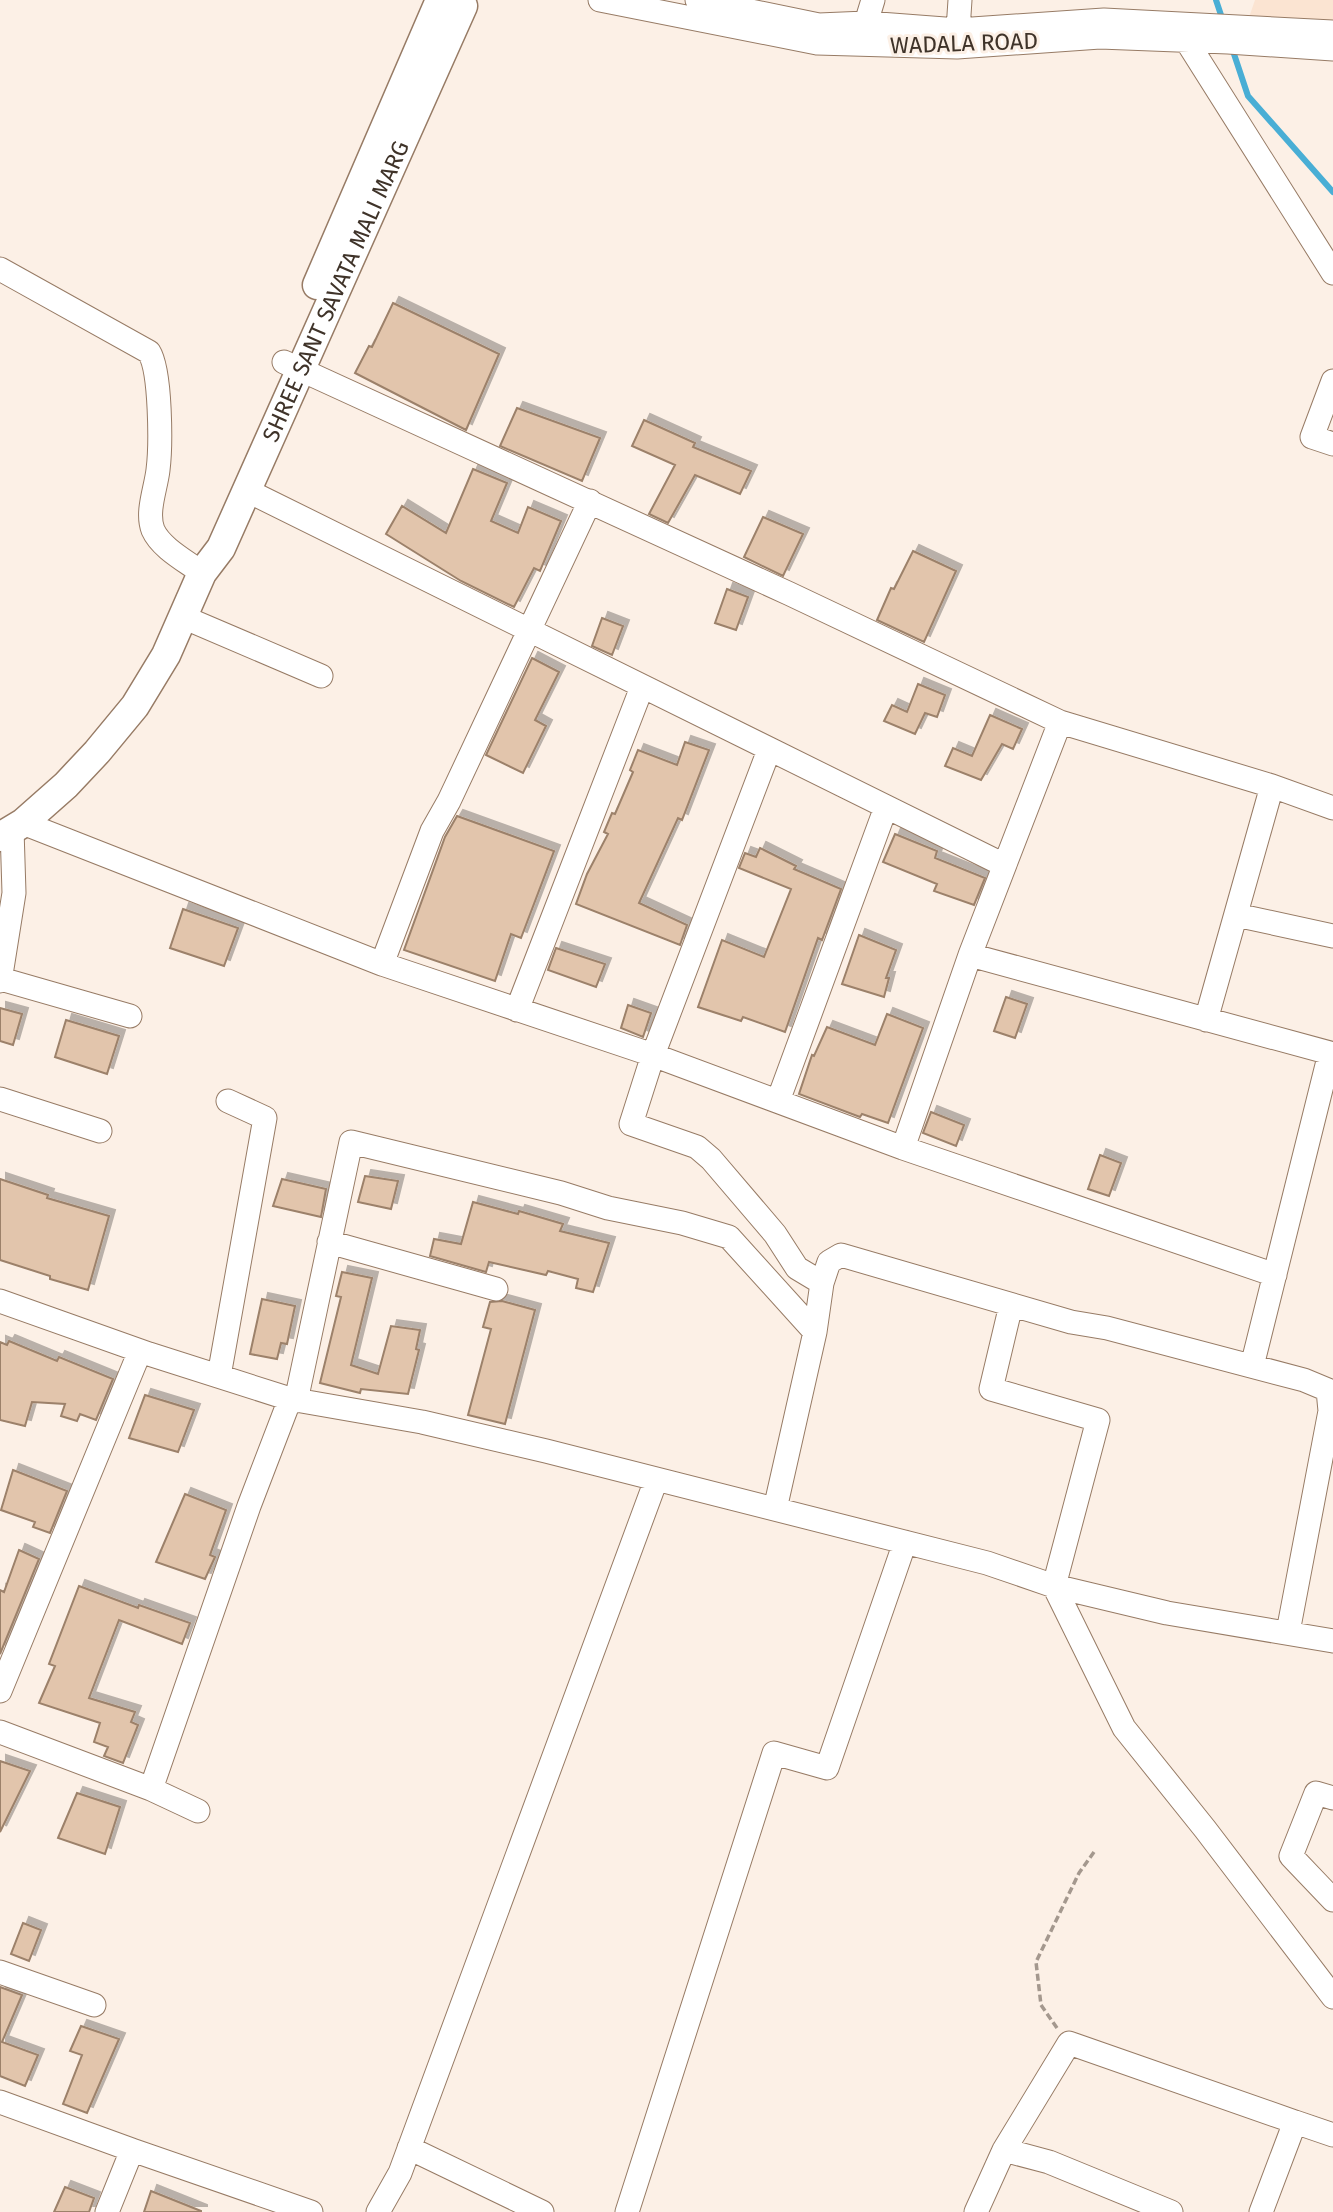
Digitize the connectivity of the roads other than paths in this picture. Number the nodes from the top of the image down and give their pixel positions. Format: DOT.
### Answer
graph roads {
  1 [pos="600,0"];
  2 [pos="697,0"];
  3 [pos="873,0"];
  4 [pos="960,0"];
  5 [pos="458,2"];
  6 [pos="630,3"];
  7 [pos="866,23"];
  8 [pos="958,30"];
  9 [pos="1333,32"];
  10 [pos="1251,35"];
  11 [pos="1186,40"];
  12 [pos="1333,49"];
  13 [pos="0,269"];
  14 [pos="1333,273"];
  15 [pos="292,366"];
  16 [pos="1333,381"];
  17 [pos="1333,444"];
  18 [pos="246,490"];
  19 [pos="590,501"];
  20 [pos="202,573"];
  21 [pos="183,617"];
  22 [pos="528,631"];
  23 [pos="321,676"];
  24 [pos="642,687"];
  25 [pos="1060,722"];
  26 [pos="769,750"];
  27 [pos="1272,786"];
  28 [pos="886,807"];
  29 [pos="1333,808"];
  30 [pos="12,830"];
  31 [pos="1004,865"];
  32 [pos="1236,915"];
  33 [pos="1333,936"];
  34 [pos="970,956"];
  35 [pos="382,964"];
  36 [pos="0,980"];
  37 [pos="517,1010"];
  38 [pos="130,1016"];
  39 [pos="1206,1020"];
  40 [pos="653,1055"];
  41 [pos="0,1099"];
  42 [pos="228,1101"];
  43 [pos="778,1101"];
  44 [pos="100,1131"];
  45 [pos="903,1148"];
  46 [pos="330,1242"];
  47 [pos="1275,1275"];
  48 [pos="822,1283"];
  49 [pos="496,1289"];
  50 [pos="0,1301"];
  51 [pos="1011,1305"];
  52 [pos="815,1332"];
  53 [pos="140,1351"];
  54 [pos="1252,1366"];
  55 [pos="219,1376"];
  56 [pos="293,1400"];
  57 [pos="656,1480"];
  58 [pos="775,1509"];
  59 [pos="905,1542"];
  60 [pos="1054,1586"];
  61 [pos="1287,1632"];
  62 [pos="1333,1641"];
  63 [pos="6,1655"];
  64 [pos="0,1691"];
  65 [pos="0,1732"];
  66 [pos="151,1789"];
  67 [pos="1333,1798"];
  68 [pos="198,1811"];
  69 [pos="1333,1900"];
  70 [pos="0,1972"];
  71 [pos="1333,1997"];
  72 [pos="94,2005"];
  73 [pos="0,2102"];
  74 [pos="1295,2122"];
  75 [pos="1333,2134"];
  76 [pos="409,2148"];
  77 [pos="132,2150"];
  78 [pos="1004,2150"];
  79 [pos="1143,2207"];
  80 [pos="107,2212"];
  81 [pos="311,2212"];
  82 [pos="378,2212"];
  83 [pos="542,2212"];
  84 [pos="627,2212"];
  85 [pos="976,2212"];
  86 [pos="1171,2212"];
  87 [pos="1261,2212"];
  1 -- 6 [label="street, WADALA ROAD"];
  2 -- 7 [label="street, WADALA ROAD"];
  3 -- 7 [label="street"];
  4 -- 8 [label="street"];
  5 -- 15 [label="main road, SHREE SANT SAVATA MALI MARG"];
  6 -- 11 [label="street, WADALA ROAD"];
  7 -- 8 [label="street, WADALA ROAD"];
  8 -- 10 [label="street, WADALA ROAD"];
  9 -- 10 [label="street, WADALA ROAD"];
  10 -- 11 [label="street, WADALA ROAD"];
  10 -- 12 [label="street, WADALA ROAD"];
  11 -- 14 [label="street"];
  13 -- 20 [label="street"];
  15 -- 18 [label="main road, SHREE SANT SAVATA MALI MARG"];
  15 -- 19 [label="street"];
  15 -- 20 [label="main road, SHREE SANT SAVATA MALI MARG"];
  16 -- 17 [label="street"];
  18 -- 20 [label="main road, SHREE SANT SAVATA MALI MARG"];
  18 -- 22 [label="street"];
  19 -- 22 [label="street"];
  19 -- 25 [label="street"];
  20 -- 21 [label="main road, SHREE SANT SAVATA MALI MARG"];
  21 -- 23 [label="street"];
  21 -- 30 [label="main road, SHREE SANT SAVATA MALI MARG"];
  22 -- 24 [label="street"];
  22 -- 35 [label="street"];
  24 -- 26 [label="street"];
  24 -- 37 [label="street"];
  25 -- 27 [label="street"];
  25 -- 31 [label="street"];
  26 -- 28 [label="street"];
  26 -- 40 [label="street"];
  27 -- 29 [label="street"];
  27 -- 32 [label="street"];
  28 -- 31 [label="street"];
  28 -- 43 [label="street"];
  30 -- 35 [label="street"];
  30 -- 36 [label="street"];
  31 -- 34 [label="street"];
  32 -- 33 [label="street"];
  32 -- 39 [label="street"];
  34 -- 39 [label="street"];
  34 -- 45 [label="street"];
  35 -- 37 [label="street"];
  36 -- 38 [label="street"];
  37 -- 40 [label="street"];
  39 -- 47 [label="street"];
  40 -- 43 [label="street"];
  40 -- 48 [label="street"];
  41 -- 44 [label="street"];
  42 -- 55 [label="street"];
  43 -- 45 [label="street"];
  45 -- 47 [label="street"];
  46 -- 49 [label="street"];
  46 -- 52 [label="street"];
  46 -- 56 [label="street"];
  47 -- 54 [label="street"];
  48 -- 51 [label="street"];
  48 -- 52 [label="street"];
  50 -- 53 [label="street"];
  51 -- 54 [label="street"];
  51 -- 60 [label="street"];
  52 -- 58 [label="street"];
  53 -- 55 [label="street"];
  53 -- 63 [label="street"];
  54 -- 61 [label="street"];
  55 -- 56 [label="street"];
  56 -- 57 [label="street"];
  56 -- 66 [label="street"];
  57 -- 58 [label="street"];
  57 -- 76 [label="street"];
  58 -- 59 [label="street"];
  59 -- 60 [label="street"];
  59 -- 84 [label="street"];
  60 -- 61 [label="street"];
  60 -- 71 [label="street"];
  61 -- 62 [label="street"];
  63 -- 64 [label="street"];
  65 -- 66 [label="street"];
  66 -- 68 [label="street"];
  67 -- 69 [label="street"];
  70 -- 72 [label="street"];
  73 -- 77 [label="street"];
  74 -- 75 [label="street"];
  74 -- 78 [label="street"];
  74 -- 87 [label="street"];
  76 -- 82 [label="street"];
  76 -- 83 [label="street"];
  77 -- 80 [label="street"];
  77 -- 81 [label="street"];
  78 -- 79 [label="street"];
  78 -- 85 [label="street"];
  79 -- 86 [label="street"];
}
